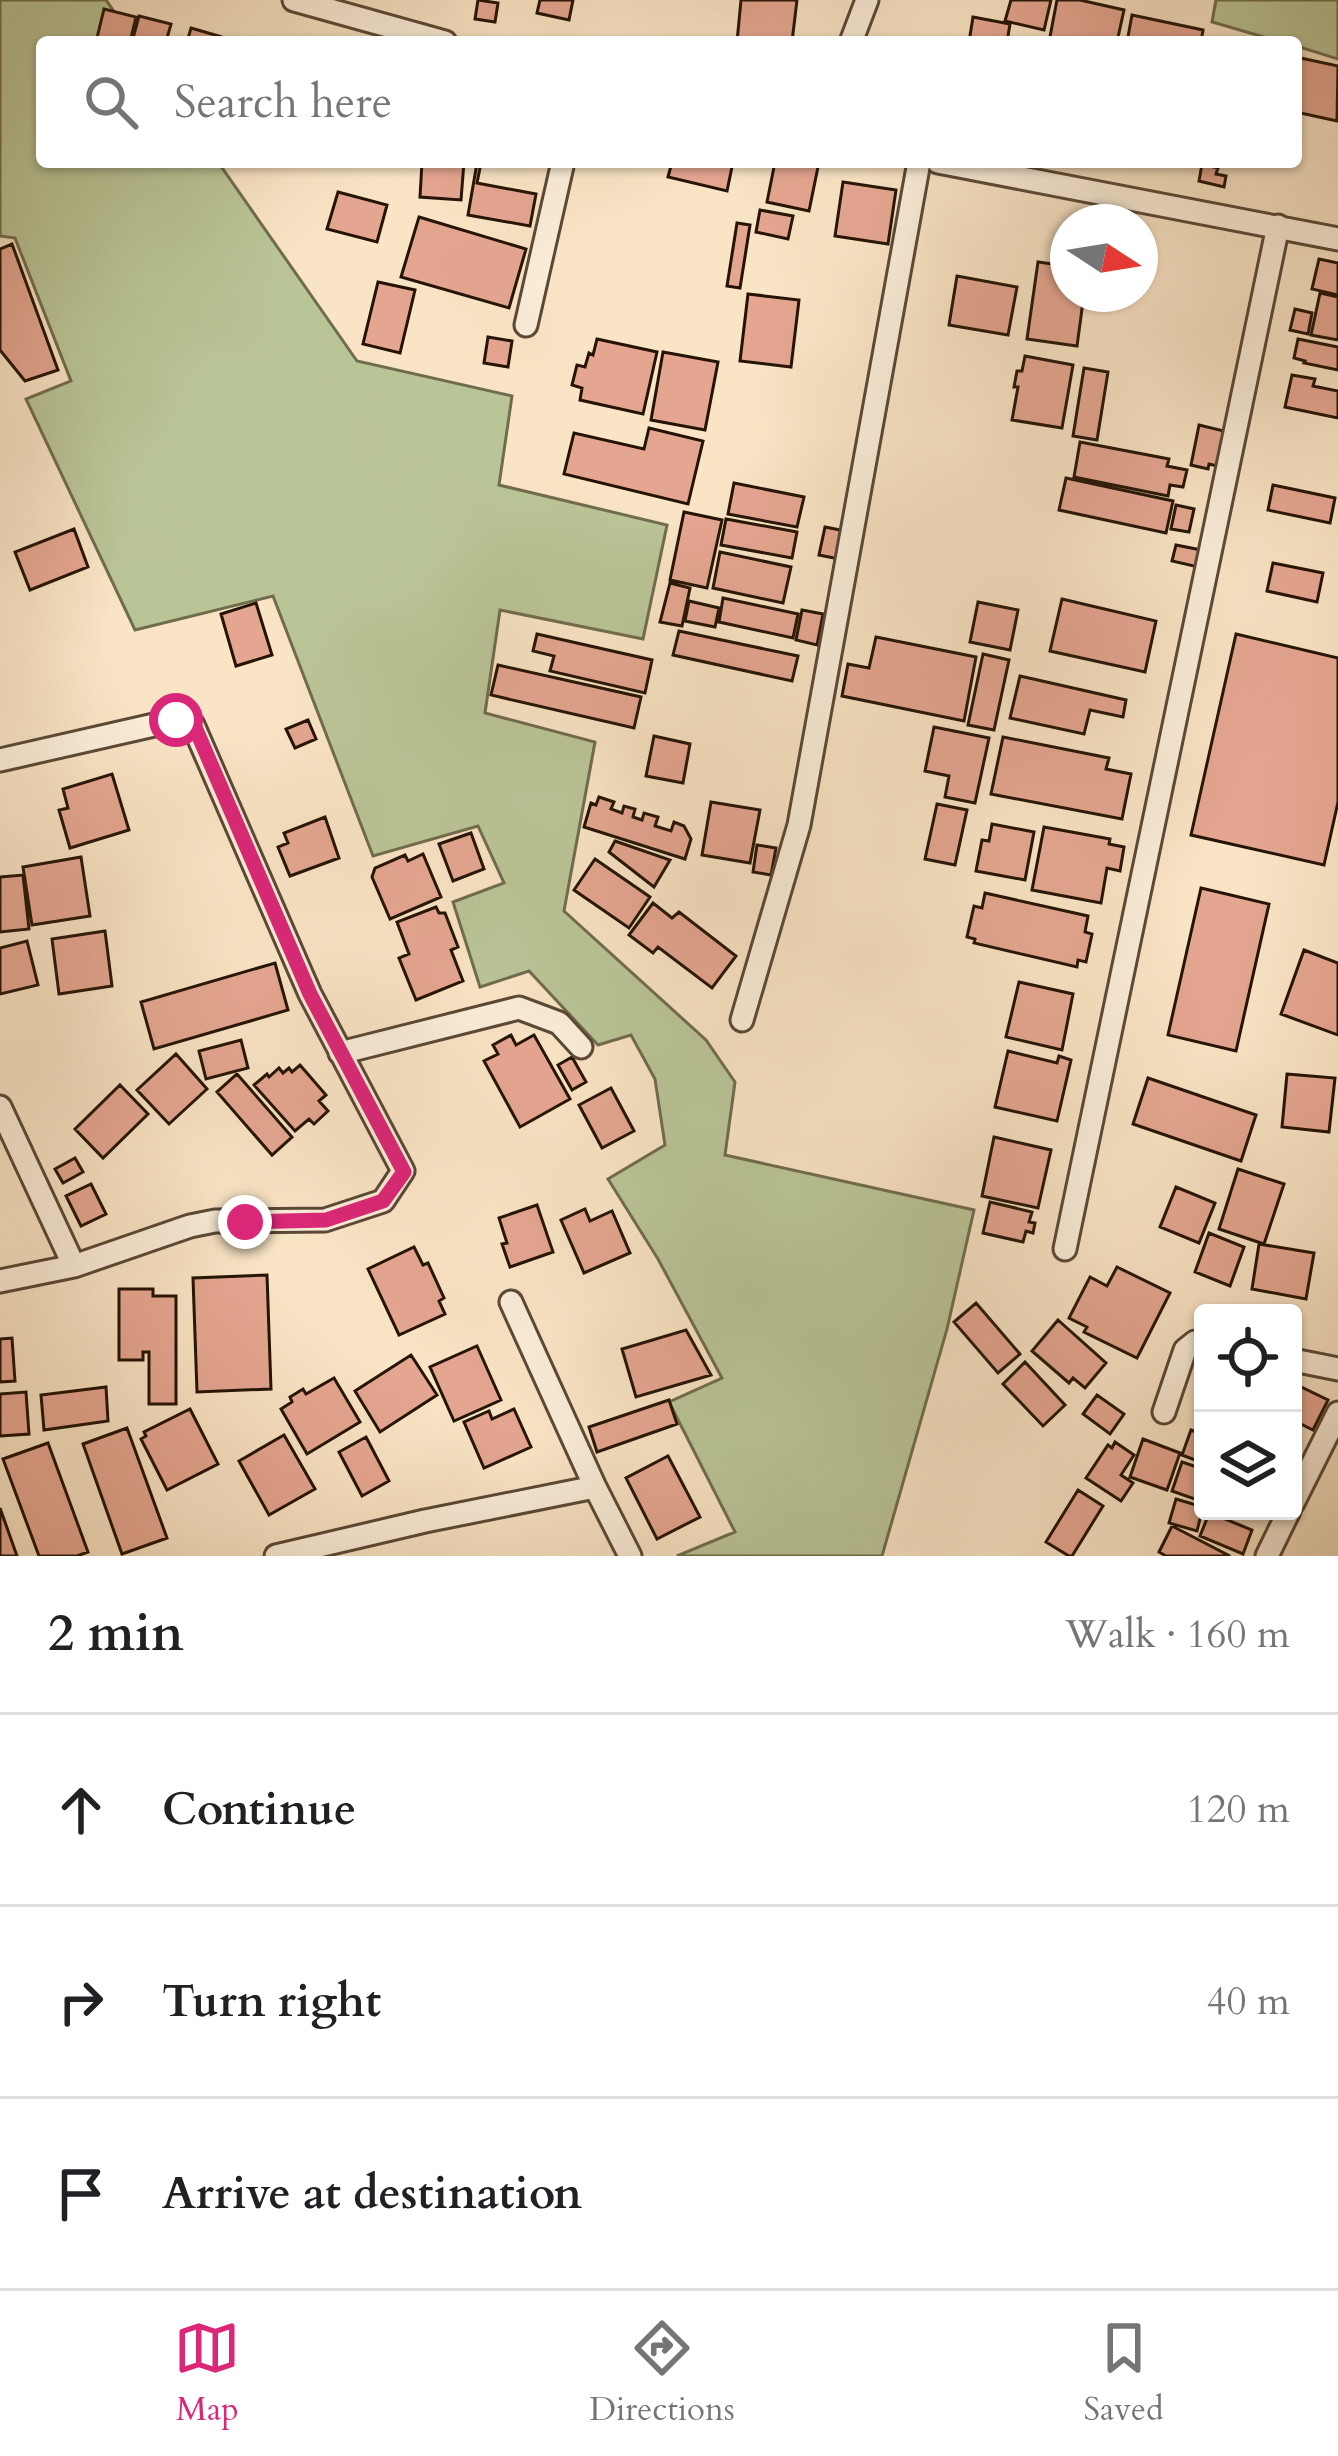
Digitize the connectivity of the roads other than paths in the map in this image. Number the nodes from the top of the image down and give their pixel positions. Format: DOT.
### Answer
graph roads {
  1 [pos="294,0"];
  2 [pos="867,0"];
  3 [pos="423,36"];
  4 [pos="853,36"];
  5 [pos="562,168"];
  6 [pos="918,168"];
  7 [pos="970,168"];
  8 [pos="1278,226"];
  9 [pos="1338,239"];
  10 [pos="526,326"];
  11 [pos="0,760"];
  12 [pos="742,1020"];
  13 [pos="581,1047"];
  14 [pos="340,1053"];
  15 [pos="0,1107"];
  16 [pos="1065,1249"];
  17 [pos="74,1266"];
  18 [pos="0,1281"];
  19 [pos="511,1302"];
  20 [pos="1194,1343"];
  21 [pos="1302,1362"];
  22 [pos="1338,1369"];
  23 [pos="1164,1412"];
  24 [pos="1338,1413"];
  25 [pos="1302,1485"];
  26 [pos="595,1487"];
  27 [pos="1285,1520"];
  28 [pos="276,1556"];
  29 [pos="630,1556"];
  30 [pos="1267,1556"];
  1 -- 3 [label="street"];
  2 -- 4 [label="street"];
  5 -- 10 [label="street"];
  6 -- 12 [label="street"];
  7 -- 8 [label="street"];
  8 -- 9 [label="street"];
  8 -- 16 [label="street"];
  11 -- 14 [label="street"];
  13 -- 14 [label="street"];
  14 -- 17 [label="street"];
  15 -- 17 [label="street"];
  17 -- 18 [label="street"];
  19 -- 26 [label="street"];
  20 -- 23 [label="street"];
  21 -- 22 [label="street"];
  24 -- 25 [label="street"];
  26 -- 28 [label="street"];
  26 -- 29 [label="street"];
  27 -- 30 [label="street"];
}
